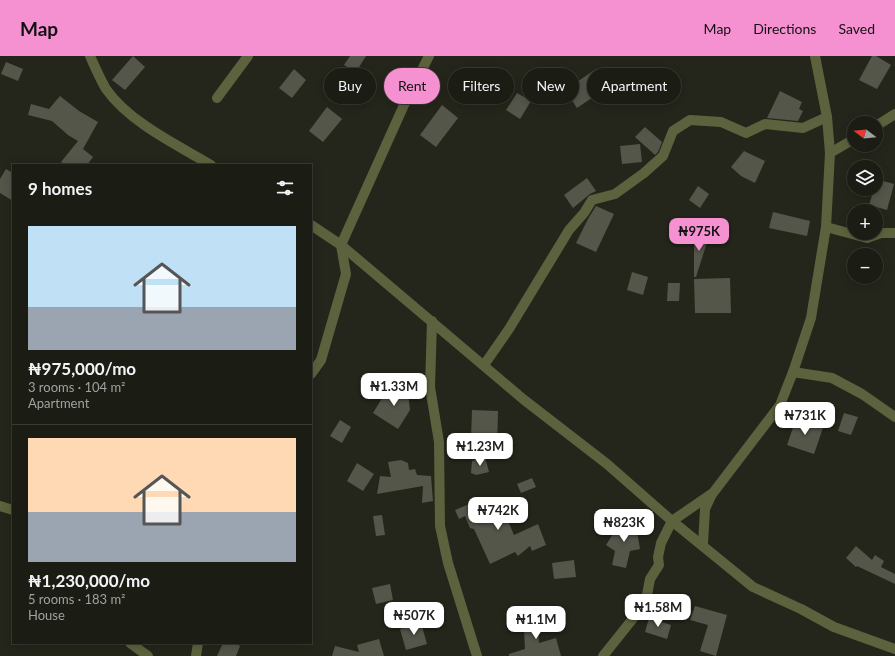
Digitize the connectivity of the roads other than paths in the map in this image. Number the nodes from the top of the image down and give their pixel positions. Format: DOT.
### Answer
graph roads {
  1 [pos="90,56"];
  2 [pos="248,56"];
  3 [pos="429,56"];
  4 [pos="816,56"];
  5 [pos="217,98"];
  6 [pos="895,114"];
  7 [pos="827,117"];
  8 [pos="883,122"];
  9 [pos="847,143"];
  10 [pos="830,153"];
  11 [pos="209,164"];
  12 [pos="312,225"];
  13 [pos="826,227"];
  14 [pos="895,233"];
  15 [pos="341,245"];
  16 [pos="432,320"];
  17 [pos="484,365"];
  18 [pos="793,372"];
  19 [pos="312,373"];
  20 [pos="895,418"];
  21 [pos="713,493"];
  22 [pos="0,506"];
  23 [pos="12,510"];
  24 [pos="672,521"];
  25 [pos="703,544"];
  26 [pos="131,644"];
  27 [pos="198,644"];
  28 [pos="895,649"];
  29 [pos="148,656"];
  30 [pos="196,656"];
  31 [pos="477,656"];
  32 [pos="603,656"];
  1 -- 11 [label="street"];
  2 -- 5 [label="street"];
  3 -- 15 [label="street"];
  4 -- 7 [label="street"];
  6 -- 8 [label="street"];
  7 -- 10 [label="street"];
  7 -- 17 [label="street"];
  9 -- 10 [label="street"];
  10 -- 13 [label="street"];
  12 -- 15 [label="street"];
  13 -- 14 [label="street"];
  13 -- 18 [label="street"];
  15 -- 16 [label="street"];
  15 -- 19 [label="street"];
  16 -- 17 [label="street"];
  16 -- 31 [label="street"];
  17 -- 24 [label="street"];
  18 -- 20 [label="street"];
  18 -- 21 [label="street"];
  21 -- 24 [label="street"];
  21 -- 25 [label="street"];
  22 -- 23 [label="street"];
  24 -- 25 [label="street"];
  24 -- 32 [label="street"];
  25 -- 28 [label="street"];
  26 -- 29 [label="street"];
  27 -- 30 [label="street"];
}
